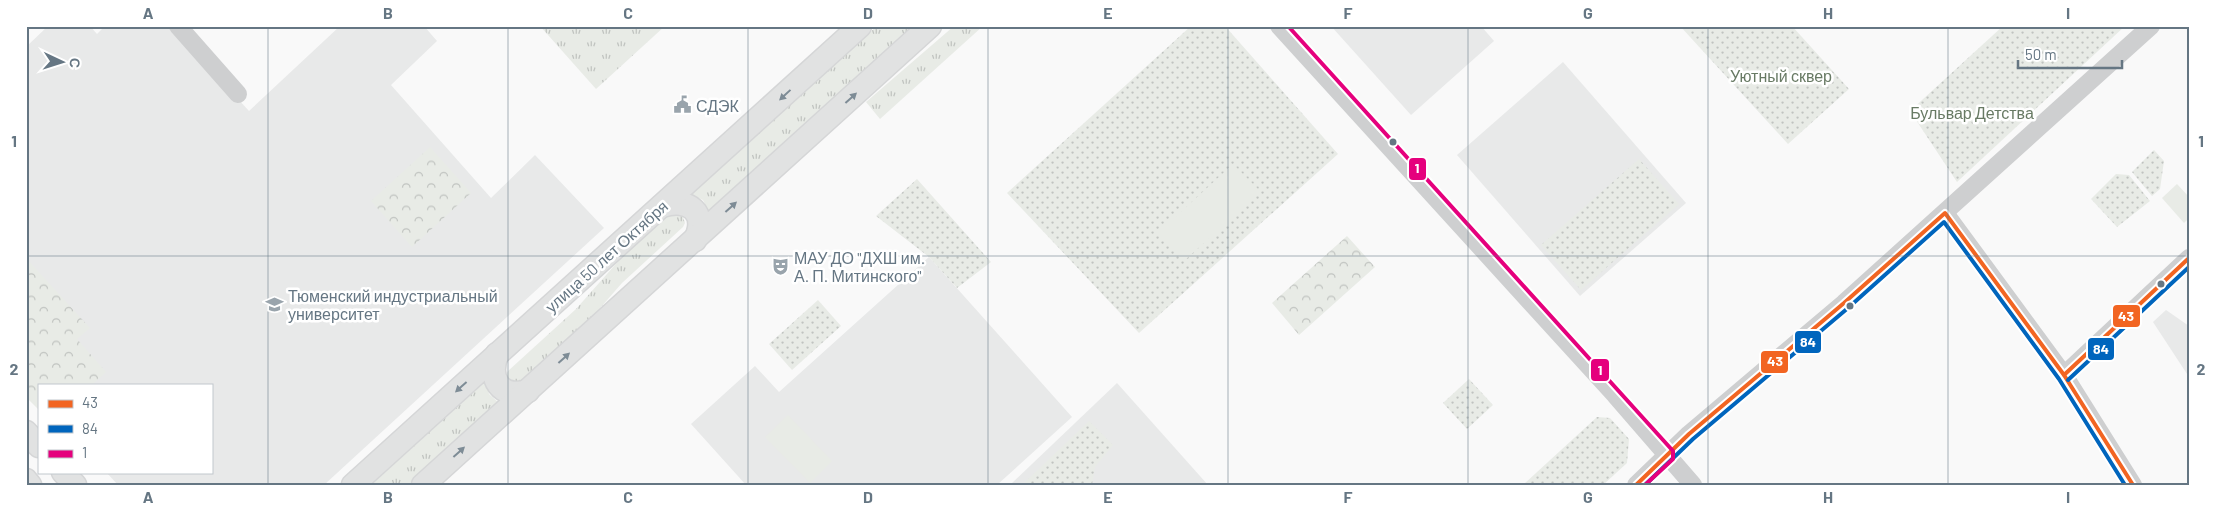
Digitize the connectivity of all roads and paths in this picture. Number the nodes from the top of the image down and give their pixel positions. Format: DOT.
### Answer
graph roads {
  1 [pos="178,26"];
  2 [pos="860,26"];
  3 [pos="930,26"];
  4 [pos="1279,26"];
  5 [pos="2151,26"];
  6 [pos="238,94"];
  7 [pos="662,206"];
  8 [pos="1945,213"];
  9 [pos="695,240"];
  10 [pos="2189,258"];
  11 [pos="497,354"];
  12 [pos="2064,375"];
  13 [pos="528,391"];
  14 [pos="26,432"];
  15 [pos="38,445"];
  16 [pos="1668,455"];
  17 [pos="65,474"];
  18 [pos="26,480"];
  19 [pos="30,485"];
  20 [pos="75,485"];
  21 [pos="352,485"];
  22 [pos="423,485"];
  23 [pos="1636,485"];
  24 [pos="1693,485"];
  25 [pos="2134,485"];
  1 -- 6 [label="street"];
  2 -- 7 [label="main road, улица 50 лет Октября, one-way"];
  9 -- 3 [label="main road, one-way"];
  4 -- 16 [label="street"];
  5 -- 8 [label="street"];
  7 -- 9 [label="main road"];
  7 -- 11 [label="main road, улица 50 лет Октября"];
  8 -- 12 [label="street"];
  8 -- 16 [label="street"];
  13 -- 9 [label="main road, one-way"];
  10 -- 12 [label="street"];
  11 -- 13 [label="main road"];
  11 -- 21 [label="main road, улица 50 лет Октября, one-way"];
  12 -- 25 [label="street"];
  22 -- 13 [label="main road, one-way"];
  14 -- 15 [label="main road"];
  16 -- 23 [label="street"];
  16 -- 24 [label="street"];
  17 -- 20 [label="main road"];
  18 -- 19 [label="main road"];
}
